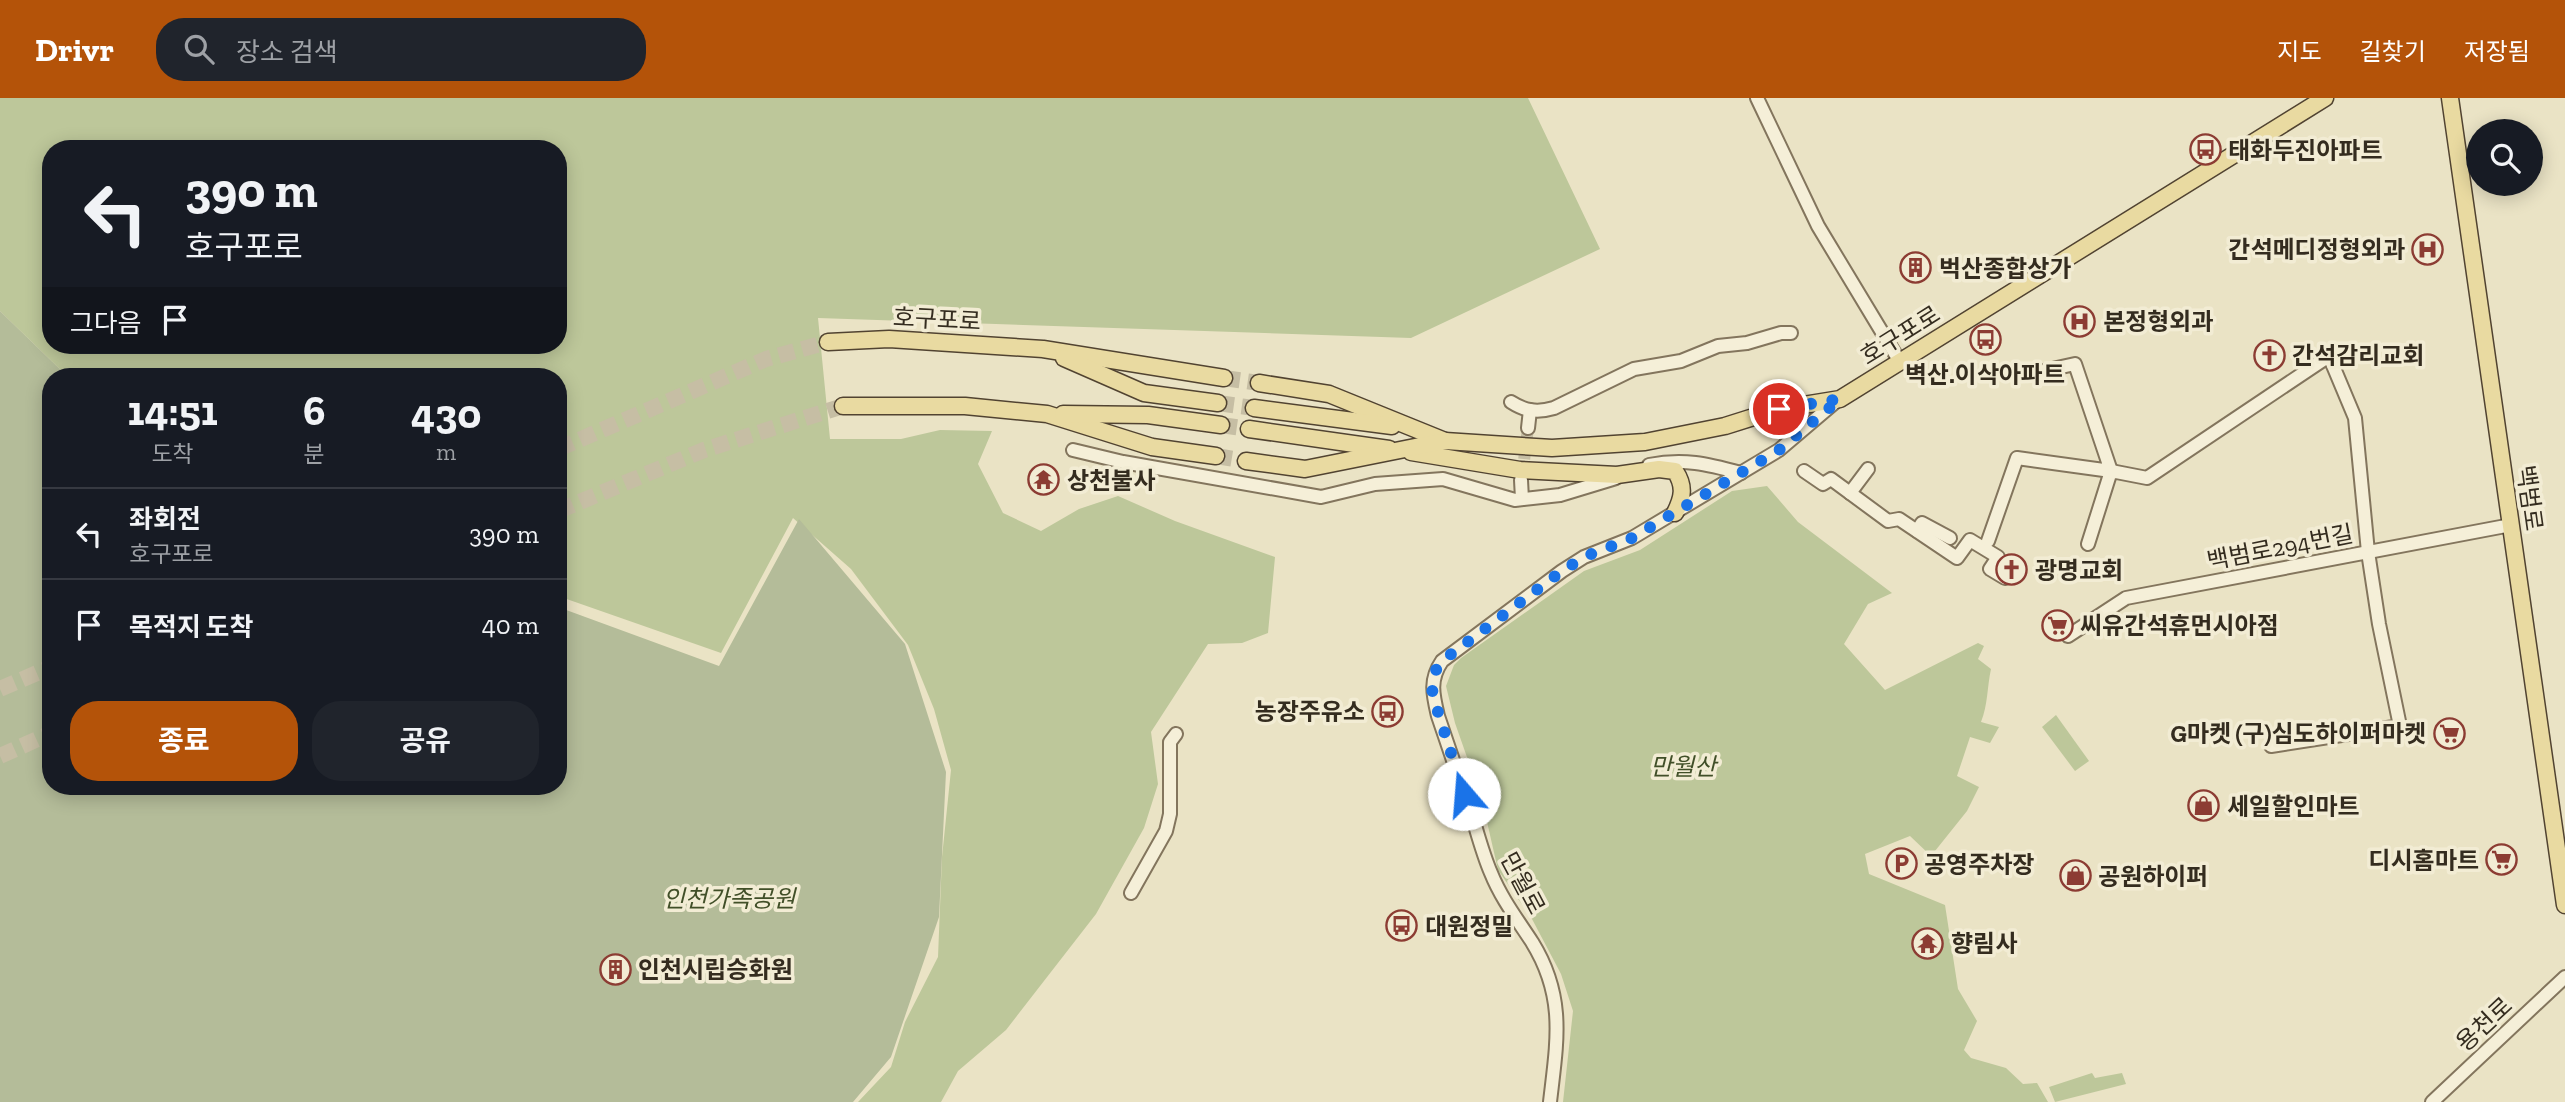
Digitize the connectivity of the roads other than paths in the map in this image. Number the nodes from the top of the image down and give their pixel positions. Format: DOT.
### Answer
graph roads {
  1 [pos="1757,98"];
  2 [pos="2325,98"];
  3 [pos="2439,98"];
  4 [pos="2451,105"];
  5 [pos="1791,333"];
  6 [pos="828,342"];
  7 [pos="1043,349"];
  8 [pos="1900,362"];
  9 [pos="2034,373"];
  10 [pos="1224,378"];
  11 [pos="1259,383"];
  12 [pos="1840,399"];
  13 [pos="1511,402"];
  14 [pos="1218,403"];
  15 [pos="843,406"];
  16 [pos="1254,408"];
  17 [pos="1530,410"];
  18 [pos="1047,414"];
  19 [pos="1221,425"];
  20 [pos="1528,428"];
  21 [pos="1249,429"];
  22 [pos="1415,429"];
  23 [pos="1445,441"];
  24 [pos="1073,450"];
  25 [pos="1402,451"];
  26 [pos="1216,456"];
  27 [pos="1246,461"];
  28 [pos="1868,469"];
  29 [pos="1804,471"];
  30 [pos="2111,471"];
  31 [pos="1741,473"];
  32 [pos="1626,475"];
  33 [pos="1521,480"];
  34 [pos="1850,493"];
  35 [pos="1522,499"];
  36 [pos="1675,513"];
  37 [pos="2511,525"];
  38 [pos="1917,531"];
  39 [pos="1950,538"];
  40 [pos="1988,541"];
  41 [pos="2088,544"];
  42 [pos="2368,552"];
  43 [pos="2005,578"];
  44 [pos="2068,636"];
  45 [pos="1176,734"];
  46 [pos="2271,746"];
  47 [pos="1132,893"];
  48 [pos="2565,905"];
  49 [pos="2565,977"];
  50 [pos="1549,1102"];
  51 [pos="2432,1102"];
  1 -- 8 [label="street"];
  2 -- 8 [label="main road, 호구포로"];
  3 -- 4 [label="main road"];
  4 -- 37 [label="main road, 백범로"];
  5 -- 17 [label="street"];
  6 -- 7 [label="main road, 호구포로"];
  7 -- 10 [label="main road, 호구포로"];
  7 -- 14 [label="main road, 호구포로"];
  8 -- 12 [label="main road, 호구포로"];
  9 -- 30 [label="street"];
  11 -- 22 [label="main road, 호구포로"];
  12 -- 23 [label="main road, 호구포로"];
  12 -- 31 [label="street, 만월로"];
  13 -- 17 [label="street"];
  15 -- 18 [label="main road"];
  16 -- 22 [label="main road, 호구포로"];
  17 -- 20 [label="street"];
  18 -- 19 [label="main road"];
  18 -- 26 [label="main road"];
  21 -- 25 [label="main road, 호구포로"];
  22 -- 23 [label="main road, 호구포로"];
  23 -- 25 [label="main road, 호구포로"];
  24 -- 35 [label="street"];
  25 -- 27 [label="main road, 호구포로"];
  25 -- 32 [label="main road"];
  28 -- 34 [label="street"];
  29 -- 34 [label="street"];
  30 -- 40 [label="street"];
  30 -- 41 [label="street"];
  30 -- 42 [label="street"];
  31 -- 32 [label="street"];
  31 -- 36 [label="street, 만월로"];
  32 -- 35 [label="street"];
  32 -- 36 [label="main road"];
  33 -- 35 [label="street"];
  34 -- 38 [label="street"];
  36 -- 50 [label="street, 만월로"];
  37 -- 42 [label="street, 백범로294번길"];
  37 -- 48 [label="main road, 백범로"];
  38 -- 39 [label="street"];
  38 -- 43 [label="street"];
  42 -- 44 [label="street, 백범로294번길"];
  42 -- 46 [label="street"];
  45 -- 47 [label="street"];
  49 -- 51 [label="street, 용천로"];
}
